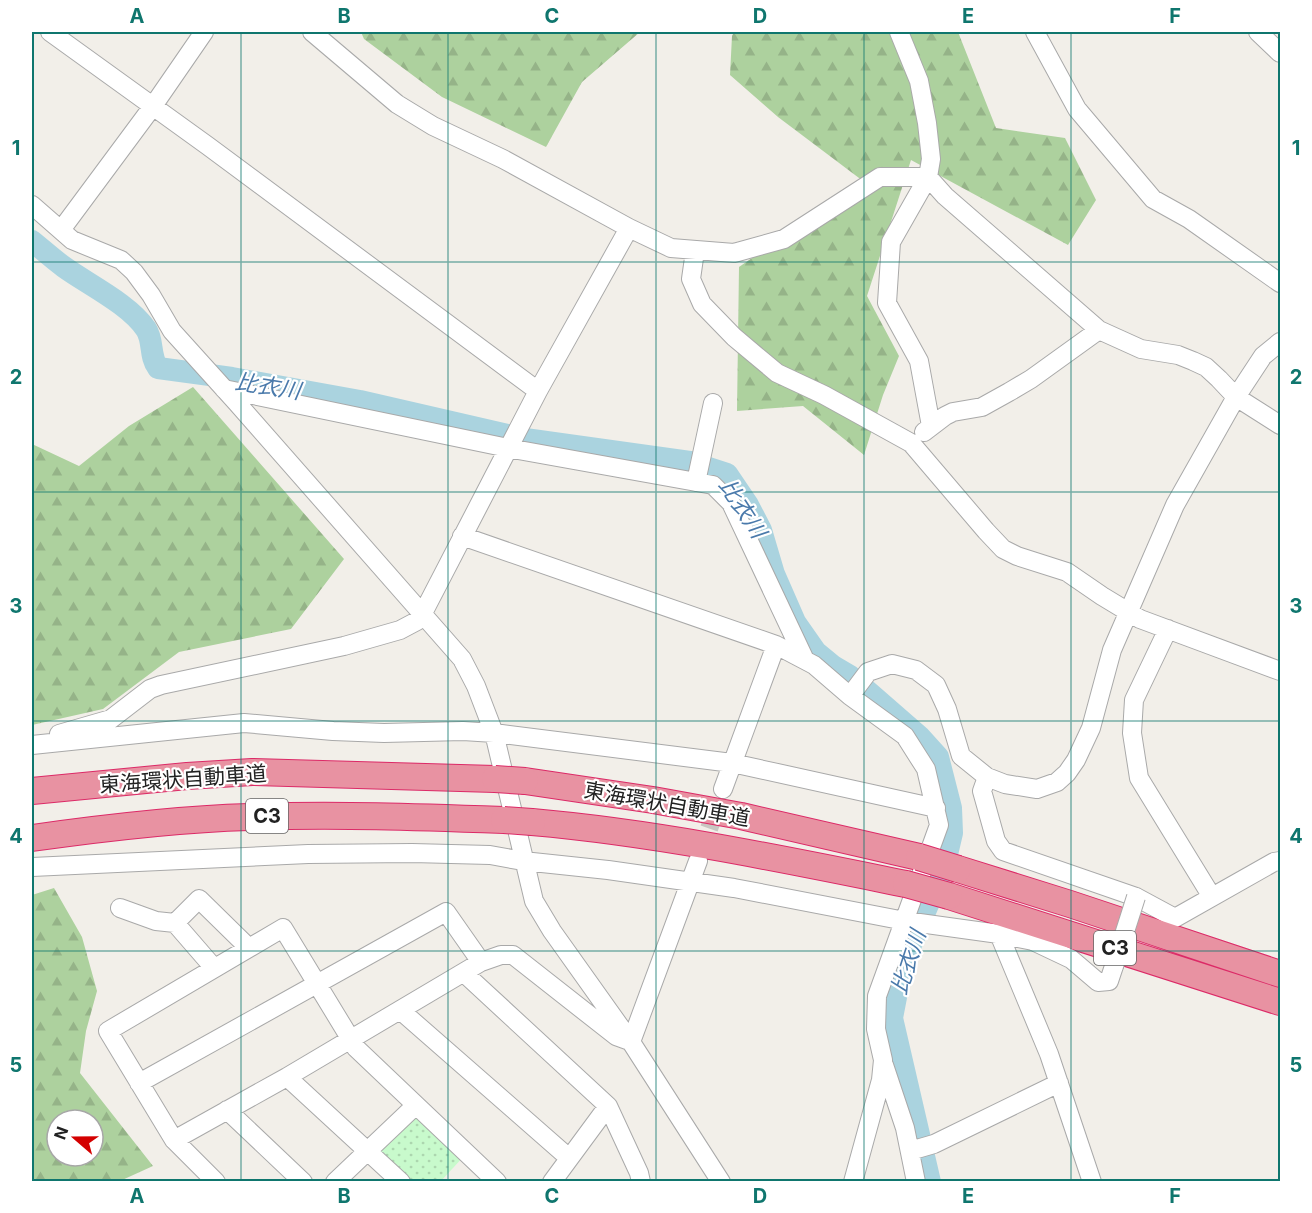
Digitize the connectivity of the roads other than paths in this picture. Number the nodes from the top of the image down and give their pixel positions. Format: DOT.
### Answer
graph roads {
  1 [pos="50,32"];
  2 [pos="204,32"];
  3 [pos="312,32"];
  4 [pos="899,32"];
  5 [pos="1035,32"];
  6 [pos="1258,32"];
  7 [pos="1281,53"];
  8 [pos="153,106"];
  9 [pos="928,177"];
  10 [pos="32,205"];
  11 [pos="629,228"];
  12 [pos="61,230"];
  13 [pos="695,250"];
  14 [pos="1281,283"];
  15 [pos="1099,330"];
  16 [pos="1281,342"];
  17 [pos="224,389"];
  18 [pos="538,391"];
  19 [pos="1236,396"];
  20 [pos="713,403"];
  21 [pos="931,426"];
  22 [pos="1281,426"];
  23 [pos="911,443"];
  24 [pos="508,448"];
  25 [pos="696,482"];
  26 [pos="462,536"];
  27 [pos="1127,611"];
  28 [pos="422,615"];
  29 [pos="1168,629"];
  30 [pos="776,645"];
  31 [pos="805,660"];
  32 [pos="1281,671"];
  33 [pos="850,696"];
  34 [pos="494,733"];
  35 [pos="39,745"];
  36 [pos="732,763"];
  37 [pos="987,777"];
  38 [pos="723,789"];
  39 [pos="32,791"];
  40 [pos="936,807"];
  41 [pos="32,838"];
  42 [pos="523,861"];
  43 [pos="698,861"];
  44 [pos="1281,861"];
  45 [pos="32,867"];
  46 [pos="691,882"];
  47 [pos="1136,897"];
  48 [pos="1212,897"];
  49 [pos="120,908"];
  50 [pos="905,921"];
  51 [pos="175,923"];
  52 [pos="999,934"];
  53 [pos="249,948"];
  54 [pos="481,963"];
  55 [pos="214,968"];
  56 [pos="464,973"];
  57 [pos="1281,974"];
  58 [pos="316,984"];
  59 [pos="1281,1002"];
  60 [pos="400,1010"];
  61 [pos="350,1040"];
  62 [pos="631,1042"];
  63 [pos="883,1060"];
  64 [pos="287,1077"];
  65 [pos="139,1083"];
  66 [pos="1059,1083"];
  67 [pos="416,1105"];
  68 [pos="608,1106"];
  69 [pos="227,1110"];
  70 [pos="174,1140"];
  71 [pos="367,1150"];
  72 [pos="910,1151"];
  73 [pos="569,1158"];
  74 [pos="638,1179"];
  75 [pos="216,1182"];
  76 [pos="303,1182"];
  77 [pos="335,1182"];
  78 [pos="401,1182"];
  79 [pos="497,1182"];
  80 [pos="552,1182"];
  81 [pos="722,1182"];
  82 [pos="853,1182"];
  83 [pos="916,1182"];
  84 [pos="1092,1182"];
  1 -- 8 [label="street"];
  2 -- 8 [label="street"];
  3 -- 11 [label="street"];
  4 -- 9 [label="street"];
  5 -- 14 [label="street"];
  6 -- 7 [label="street"];
  8 -- 12 [label="street"];
  8 -- 18 [label="street"];
  9 -- 13 [label="street"];
  9 -- 15 [label="street"];
  9 -- 21 [label="street"];
  10 -- 12 [label="street"];
  11 -- 13 [label="street"];
  11 -- 18 [label="street"];
  12 -- 17 [label="street"];
  13 -- 23 [label="street"];
  15 -- 19 [label="street"];
  15 -- 21 [label="street"];
  16 -- 19 [label="street"];
  17 -- 24 [label="street"];
  17 -- 28 [label="street"];
  18 -- 24 [label="street"];
  19 -- 22 [label="street"];
  19 -- 27 [label="street"];
  20 -- 25 [label="street"];
  21 -- 23 [label="street"];
  23 -- 27 [label="street"];
  24 -- 25 [label="street"];
  24 -- 26 [label="street"];
  25 -- 31 [label="street"];
  26 -- 28 [label="street"];
  26 -- 30 [label="street"];
  27 -- 29 [label="street"];
  27 -- 37 [label="street"];
  28 -- 34 [label="street"];
  28 -- 35 [label="street"];
  29 -- 32 [label="street"];
  29 -- 48 [label="street"];
  30 -- 31 [label="street"];
  30 -- 36 [label="street"];
  31 -- 33 [label="street"];
  33 -- 37 [label="street"];
  33 -- 40 [label="street"];
  34 -- 35 [label="street"];
  34 -- 36 [label="street"];
  34 -- 42 [label="street"];
  36 -- 38 [label="street"];
  36 -- 40 [label="street"];
  37 -- 47 [label="street"];
  39 -- 57 [label="highway, 東海環状自動車道 / C3, bridge"];
  40 -- 50 [label="street"];
  41 -- 59 [label="highway, 東海環状自動車道 / C3, bridge"];
  42 -- 45 [label="street"];
  42 -- 46 [label="street"];
  42 -- 62 [label="street"];
  43 -- 46 [label="street"];
  44 -- 48 [label="street"];
  46 -- 50 [label="street"];
  46 -- 62 [label="street"];
  47 -- 48 [label="street"];
  47 -- 52 [label="street, bridge"];
  49 -- 51 [label="street"];
  50 -- 52 [label="street"];
  50 -- 63 [label="street"];
  51 -- 53 [label="street"];
  51 -- 55 [label="street"];
  52 -- 66 [label="street"];
  53 -- 55 [label="street"];
  53 -- 58 [label="street"];
  54 -- 56 [label="street"];
  54 -- 58 [label="street"];
  54 -- 62 [label="street"];
  55 -- 65 [label="street"];
  56 -- 60 [label="street"];
  56 -- 68 [label="street"];
  58 -- 61 [label="street"];
  58 -- 65 [label="street"];
  60 -- 61 [label="street"];
  60 -- 73 [label="street"];
  61 -- 64 [label="street"];
  61 -- 67 [label="street"];
  62 -- 81 [label="street"];
  63 -- 72 [label="street"];
  63 -- 82 [label="street"];
  64 -- 69 [label="street"];
  64 -- 71 [label="street"];
  65 -- 70 [label="street"];
  66 -- 72 [label="street"];
  66 -- 84 [label="street"];
  67 -- 71 [label="street"];
  67 -- 79 [label="street"];
  68 -- 73 [label="street"];
  68 -- 74 [label="street"];
  69 -- 70 [label="street"];
  69 -- 76 [label="street"];
  70 -- 75 [label="street"];
  71 -- 77 [label="street"];
  71 -- 78 [label="street"];
  72 -- 83 [label="street"];
  73 -- 80 [label="street"];
}
